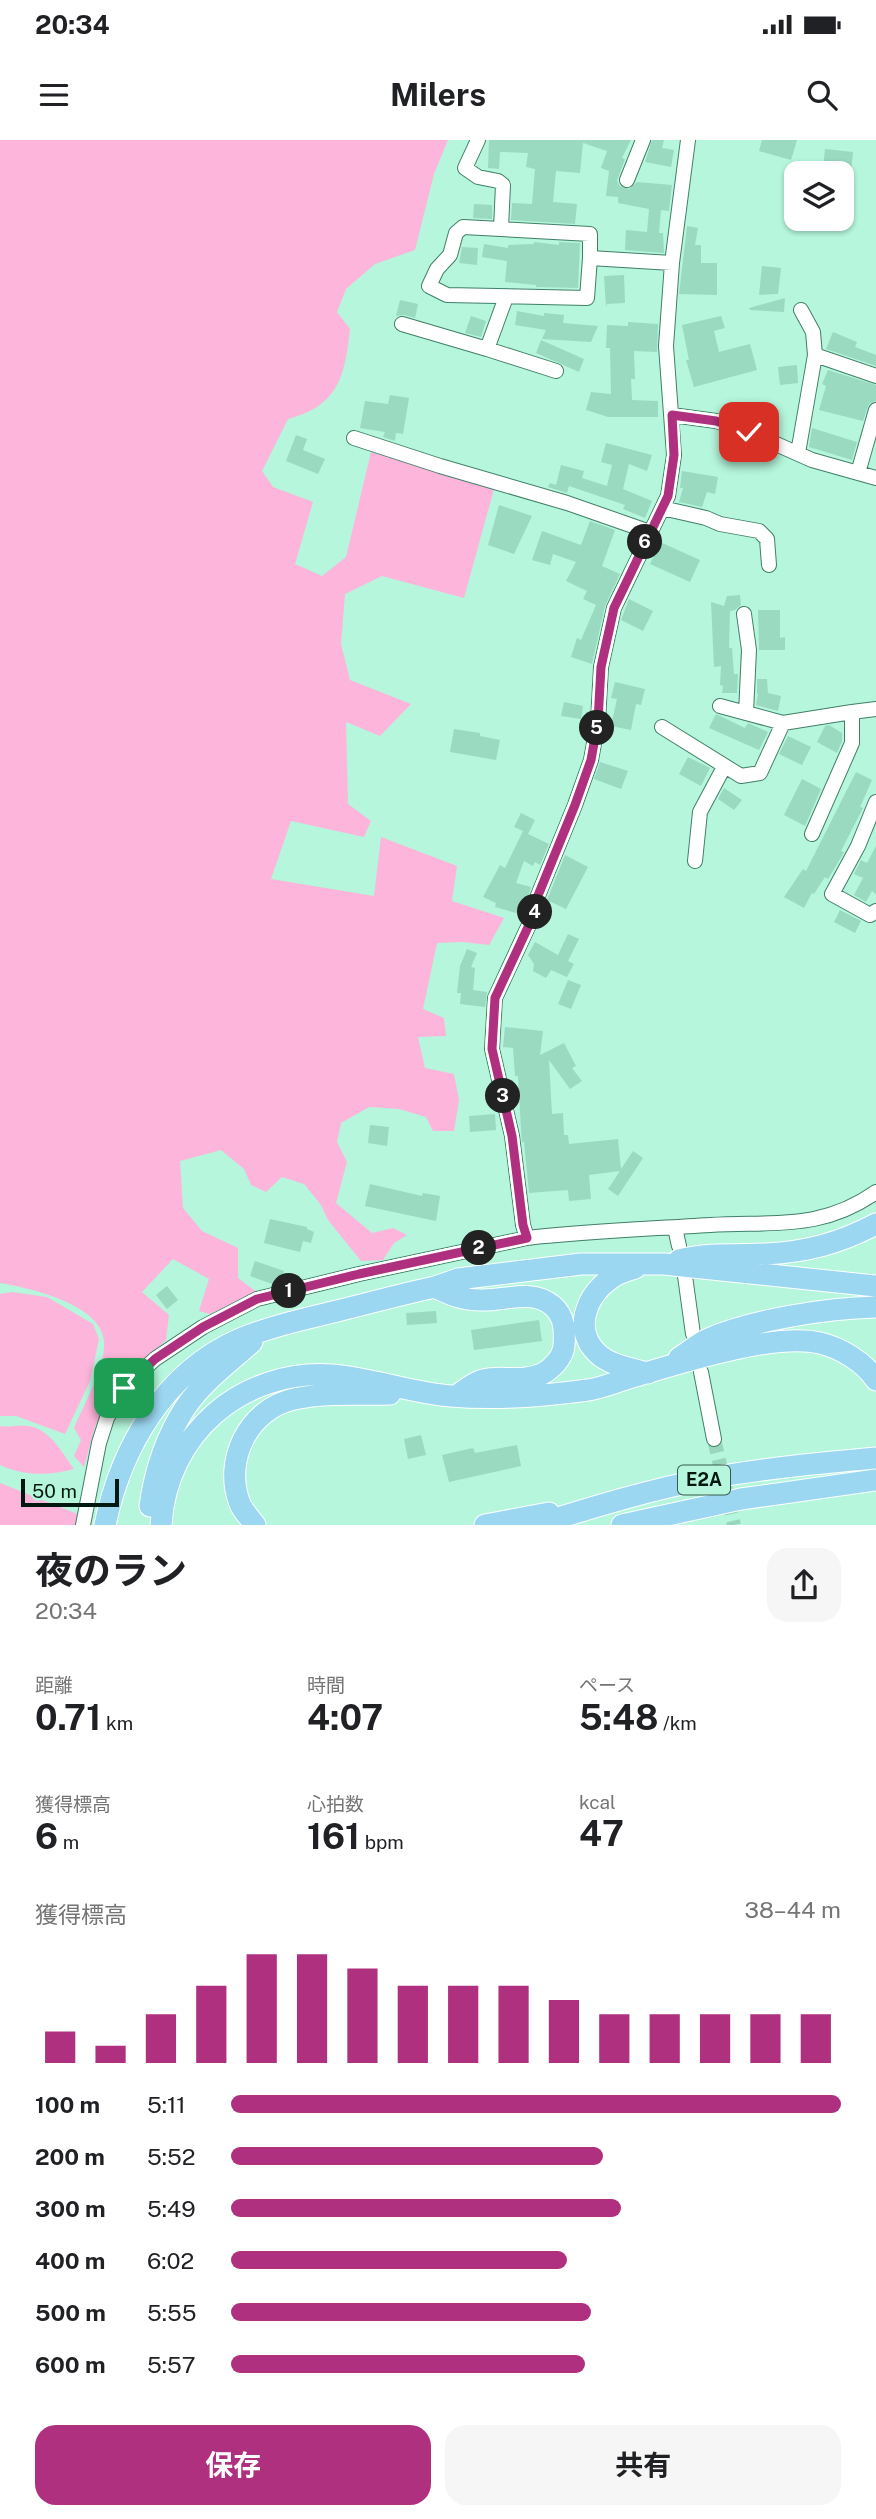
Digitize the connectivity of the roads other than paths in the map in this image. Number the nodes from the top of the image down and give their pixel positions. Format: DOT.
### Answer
graph roads {
  1 [pos="478,140"];
  2 [pos="643,140"];
  3 [pos="688,140"];
  4 [pos="627,180"];
  5 [pos="501,228"];
  6 [pos="590,258"];
  7 [pos="671,263"];
  8 [pos="506,297"];
  9 [pos="801,310"];
  10 [pos="401,324"];
  11 [pos="487,349"];
  12 [pos="815,355"];
  13 [pos="555,371"];
  14 [pos="876,376"];
  15 [pos="876,411"];
  16 [pos="672,415"];
  17 [pos="354,438"];
  18 [pos="798,453"];
  19 [pos="858,473"];
  20 [pos="876,478"];
  21 [pos="662,508"];
  22 [pos="650,532"];
  23 [pos="769,565"];
  24 [pos="744,614"];
  25 [pos="720,706"];
  26 [pos="876,709"];
  27 [pos="852,712"];
  28 [pos="746,713"];
  29 [pos="783,723"];
  30 [pos="662,727"];
  31 [pos="724,766"];
  32 [pos="876,802"];
  33 [pos="811,834"];
  34 [pos="695,861"];
  35 [pos="876,911"];
  36 [pos="876,1192"];
  37 [pos="876,1224"];
  38 [pos="675,1228"];
  39 [pos="527,1238"];
  40 [pos="679,1246"];
  41 [pos="654,1264"];
  42 [pos="685,1276"];
  43 [pos="876,1286"];
  44 [pos="435,1287"];
  45 [pos="876,1307"];
  46 [pos="290,1323"];
  47 [pos="693,1334"];
  48 [pos="655,1371"];
  49 [pos="701,1372"];
  50 [pos="876,1380"];
  51 [pos="421,1393"];
  52 [pos="454,1397"];
  53 [pos="714,1439"];
  54 [pos="876,1458"];
  55 [pos="876,1480"];
  56 [pos="609,1502"];
  57 [pos="83,1525"];
  58 [pos="105,1525"];
  59 [pos="148,1525"];
  60 [pos="161,1525"];
  61 [pos="256,1525"];
  62 [pos="485,1525"];
  63 [pos="536,1525"];
  64 [pos="622,1525"];
  1 -- 5 [label="street"];
  2 -- 4 [label="street"];
  3 -- 7 [label="street"];
  5 -- 6 [label="street"];
  5 -- 8 [label="street"];
  6 -- 7 [label="street"];
  6 -- 8 [label="street"];
  7 -- 16 [label="street"];
  8 -- 11 [label="street"];
  9 -- 12 [label="street"];
  10 -- 11 [label="street"];
  11 -- 13 [label="street"];
  12 -- 14 [label="street"];
  12 -- 18 [label="street"];
  15 -- 19 [label="street"];
  16 -- 18 [label="street"];
  16 -- 21 [label="street"];
  17 -- 22 [label="street"];
  18 -- 19 [label="street"];
  19 -- 20 [label="street"];
  21 -- 22 [label="street"];
  21 -- 23 [label="street"];
  22 -- 39 [label="street"];
  24 -- 28 [label="street"];
  25 -- 28 [label="street"];
  26 -- 27 [label="street"];
  27 -- 29 [label="street"];
  27 -- 33 [label="street"];
  28 -- 29 [label="street"];
  29 -- 31 [label="street"];
  30 -- 31 [label="street"];
  31 -- 34 [label="street"];
  32 -- 35 [label="street"];
  36 -- 38 [label="street"];
  37 -- 41 [label="highway"];
  38 -- 39 [label="street"];
  38 -- 40 [label="street"];
  39 -- 57 [label="street"];
  41 -- 43 [label="highway"];
  41 -- 44 [label="highway"];
  41 -- 48 [label="highway"];
  42 -- 47 [label="street"];
  44 -- 46 [label="highway"];
  44 -- 52 [label="highway"];
  45 -- 48 [label="highway"];
  46 -- 58 [label="highway"];
  46 -- 59 [label="highway"];
  48 -- 50 [label="highway"];
  48 -- 52 [label="highway"];
  49 -- 53 [label="street"];
  51 -- 52 [label="highway"];
  51 -- 60 [label="highway"];
  51 -- 61 [label="highway"];
  54 -- 56 [label="highway, E2A"];
  55 -- 64 [label="highway, E2A"];
  56 -- 62 [label="highway"];
  56 -- 63 [label="highway, E2A"];
}
